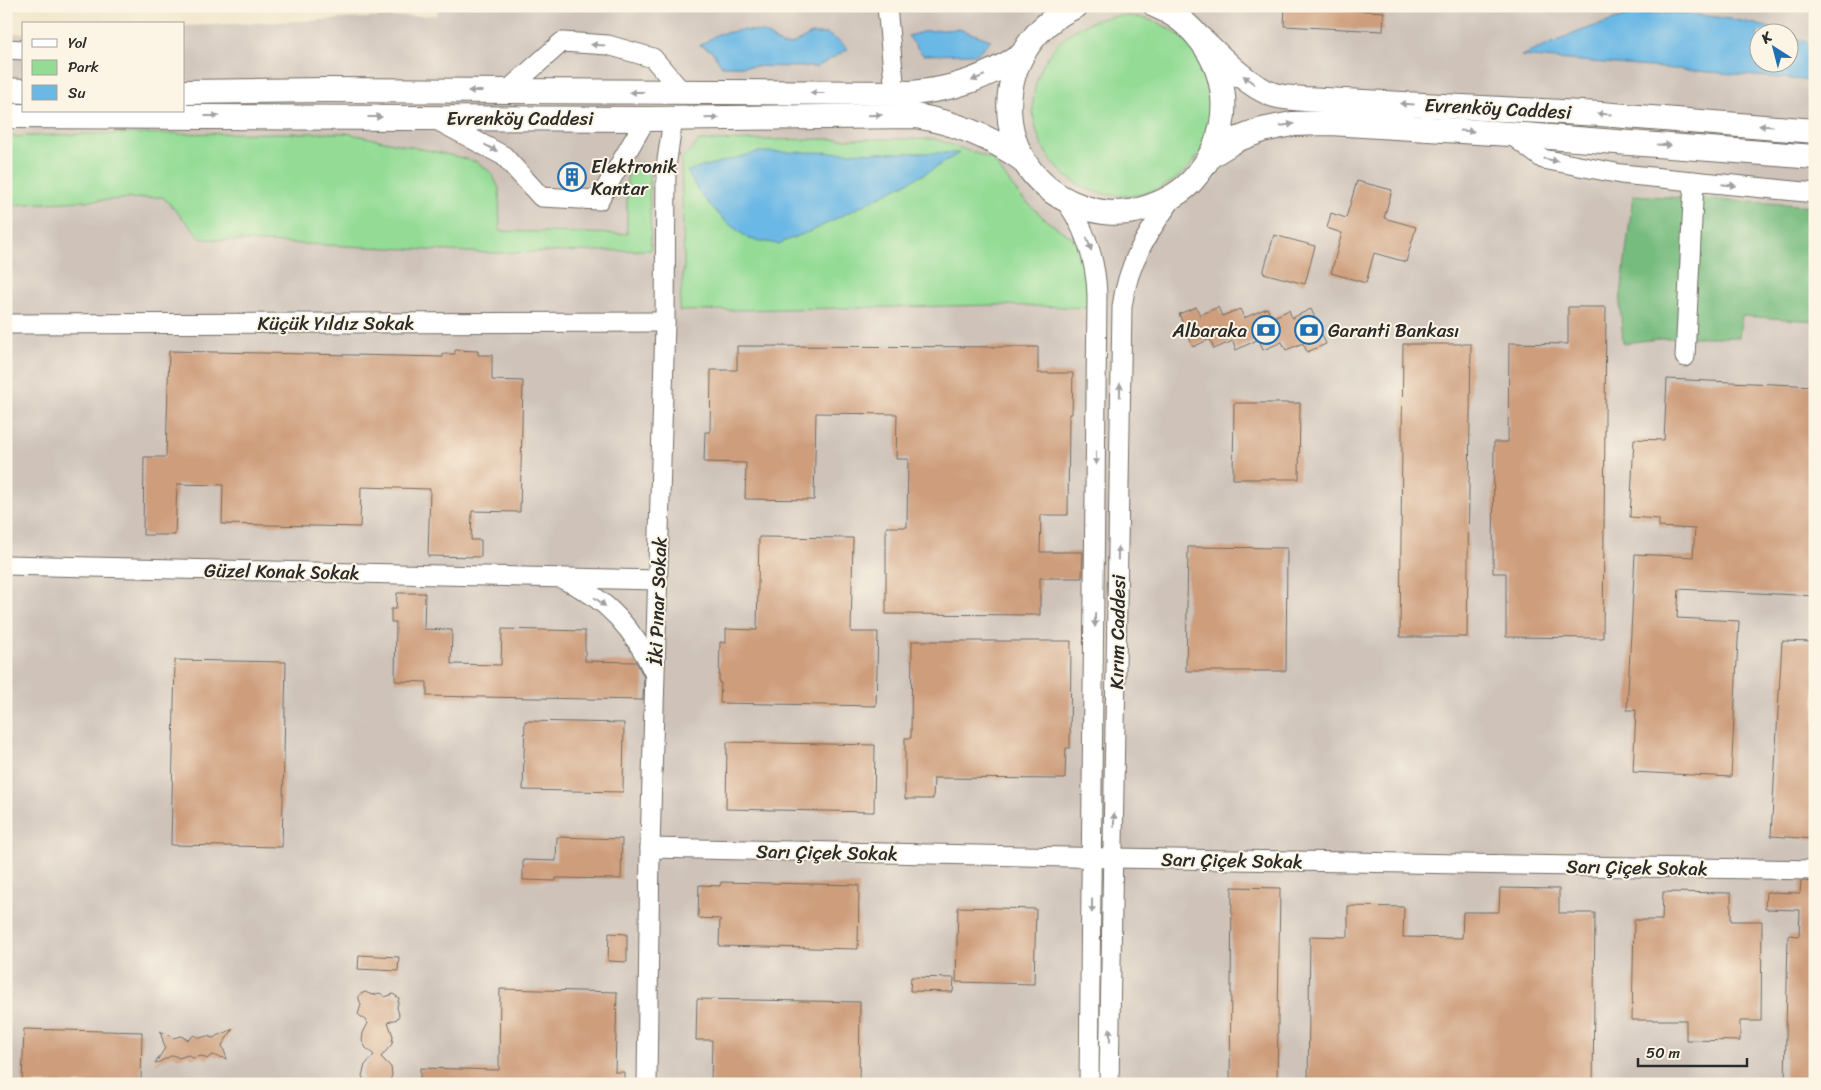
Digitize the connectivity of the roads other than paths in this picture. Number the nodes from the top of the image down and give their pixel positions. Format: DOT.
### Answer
graph roads {
  1 [pos="886,6"];
  2 [pos="1156,6"];
  3 [pos="1067,9"];
  4 [pos="1175,12"];
  5 [pos="1201,39"];
  6 [pos="6,49"];
  7 [pos="22,50"];
  8 [pos="1021,56"];
  9 [pos="6,90"];
  10 [pos="22,91"];
  11 [pos="507,91"];
  12 [pos="185,92"];
  13 [pos="682,92"];
  14 [pos="895,93"];
  15 [pos="6,116"];
  16 [pos="432,118"];
  17 [pos="673,118"];
  18 [pos="646,119"];
  19 [pos="1815,130"];
  20 [pos="1510,134"];
  21 [pos="1210,156"];
  22 [pos="1815,157"];
  23 [pos="1023,160"];
  24 [pos="1694,181"];
  25 [pos="1815,193"];
  26 [pos="1175,195"];
  27 [pos="1066,201"];
  28 [pos="665,322"];
  29 [pos="6,324"];
  30 [pos="1685,357"];
  31 [pos="6,565"];
  32 [pos="558,578"];
  33 [pos="658,580"];
  34 [pos="655,675"];
  35 [pos="650,848"];
  36 [pos="1093,858"];
  37 [pos="1114,858"];
  38 [pos="1815,870"];
  39 [pos="647,1084"];
  40 [pos="1090,1084"];
  41 [pos="1109,1084"];
  1 -- 14 [label="street"];
  2 -- 4 [label="main road, Evrenköy Caddesi"];
  3 -- 8 [label="main road"];
  4 -- 5 [label="main road, Evrenköy Caddesi"];
  19 -- 5 [label="main road, Evrenköy Caddesi, one-way"];
  5 -- 21 [label="main road"];
  6 -- 7 [label="street"];
  8 -- 14 [label="main road, Evrenköy Caddesi, one-way"];
  8 -- 23 [label="main road"];
  9 -- 10 [label="main road"];
  11 -- 12 [label="main road, Evrenköy Caddesi, one-way"];
  13 -- 11 [label="main road, Evrenköy Caddesi, one-way"];
  13 -- 11 [label="street, one-way"];
  14 -- 13 [label="main road, Evrenköy Caddesi, one-way"];
  15 -- 16 [label="main road, Evrenköy Caddesi, one-way"];
  16 -- 18 [label="main road, Evrenköy Caddesi"];
  16 -- 18 [label="street, one-way"];
  17 -- 18 [label="main road, Evrenköy Caddesi"];
  17 -- 23 [label="main road, Evrenköy Caddesi, one-way"];
  17 -- 28 [label="street, İki Pınar Sokak"];
  21 -- 20 [label="main road, Evrenköy Caddesi, one-way"];
  20 -- 22 [label="main road, Evrenköy Caddesi, one-way"];
  20 -- 24 [label="street, one-way"];
  21 -- 26 [label="main road"];
  23 -- 27 [label="main road"];
  24 -- 25 [label="street, one-way"];
  24 -- 30 [label="street"];
  26 -- 27 [label="main road"];
  37 -- 26 [label="street, Kırım Caddesi, one-way"];
  27 -- 36 [label="street, Kırım Caddesi, one-way"];
  28 -- 29 [label="street, Küçük Yıldız Sokak"];
  28 -- 33 [label="street, İki Pınar Sokak"];
  31 -- 32 [label="street, Güzel Konak Sokak"];
  32 -- 33 [label="street, Güzel Konak Sokak"];
  32 -- 34 [label="street, Güzel Konak Sokak, one-way"];
  33 -- 34 [label="street, İki Pınar Sokak"];
  34 -- 35 [label="street, İki Pınar Sokak"];
  35 -- 36 [label="street, Sarı Çiçek Sokak"];
  35 -- 39 [label="street, İki Pınar Sokak"];
  36 -- 37 [label="street, Sarı Çiçek Sokak"];
  36 -- 40 [label="street, Kırım Caddesi, one-way"];
  37 -- 38 [label="street, Sarı Çiçek Sokak"];
  41 -- 37 [label="street, Kırım Caddesi, one-way"];
}
